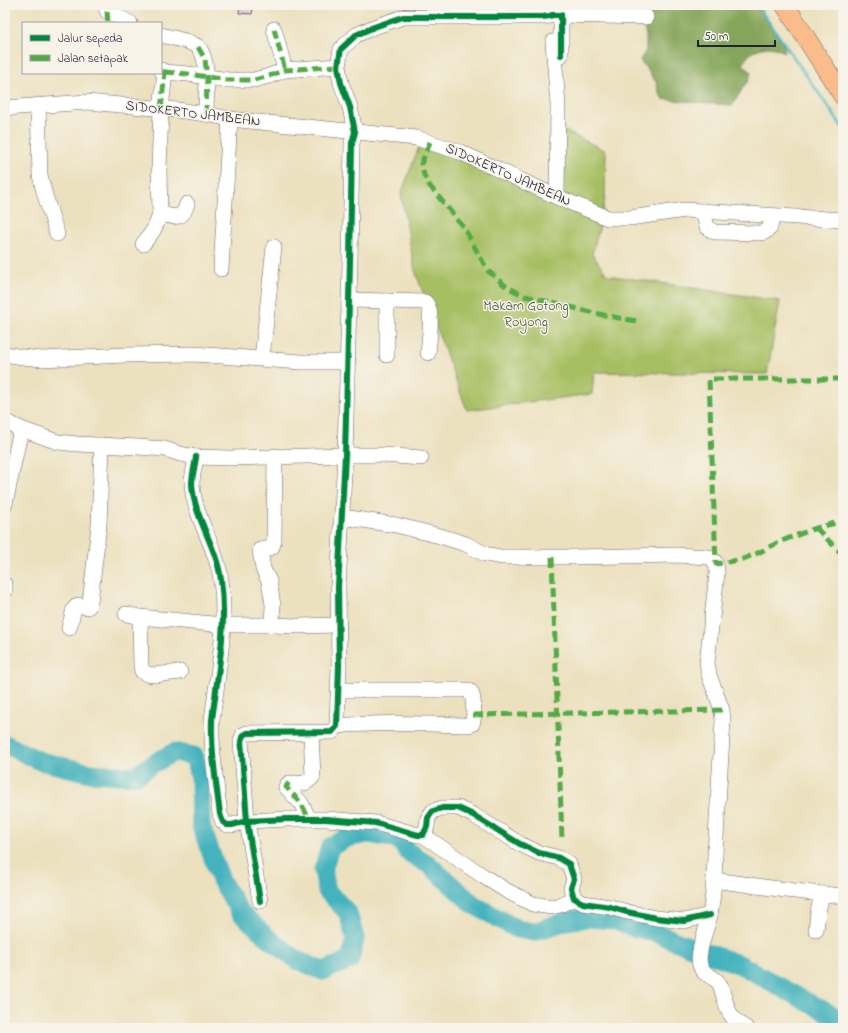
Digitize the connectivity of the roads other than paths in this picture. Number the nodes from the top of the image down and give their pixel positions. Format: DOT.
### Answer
graph roads {
  1 [pos="784,5"];
  2 [pos="555,12"];
  3 [pos="107,13"];
  4 [pos="646,17"];
  5 [pos="128,22"];
  6 [pos="274,29"];
  7 [pos="162,35"];
  8 [pos="338,66"];
  9 [pos="285,70"];
  10 [pos="163,71"];
  11 [pos="207,78"];
  12 [pos="843,96"];
  13 [pos="38,105"];
  14 [pos="5,108"];
  15 [pos="161,109"];
  16 [pos="206,114"];
  17 [pos="230,119"];
  18 [pos="355,132"];
  19 [pos="558,197"];
  20 [pos="187,204"];
  21 [pos="703,211"];
  22 [pos="160,213"];
  23 [pos="772,216"];
  24 [pos="843,220"];
  25 [pos="57,234"];
  26 [pos="143,244"];
  27 [pos="274,247"];
  28 [pos="220,269"];
  29 [pos="349,300"];
  30 [pos="387,301"];
  31 [pos="428,353"];
  32 [pos="5,354"];
  33 [pos="387,355"];
  34 [pos="262,358"];
  35 [pos="348,362"];
  36 [pos="5,421"];
  37 [pos="21,429"];
  38 [pos="102,445"];
  39 [pos="345,455"];
  40 [pos="274,456"];
  41 [pos="196,458"];
  42 [pos="421,458"];
  43 [pos="5,504"];
  44 [pos="342,517"];
  45 [pos="5,584"];
  46 [pos="5,591"];
  47 [pos="272,625"];
  48 [pos="339,625"];
  49 [pos="223,626"];
  50 [pos="69,628"];
  51 [pos="180,672"];
  52 [pos="339,690"];
  53 [pos="338,726"];
  54 [pos="311,733"];
  55 [pos="309,819"];
  56 [pos="247,822"];
  57 [pos="423,834"];
  58 [pos="714,880"];
  59 [pos="822,894"];
  60 [pos="843,896"];
  61 [pos="574,898"];
  62 [pos="260,901"];
  63 [pos="710,915"];
  64 [pos="816,930"];
  65 [pos="746,1028"];
  1 -- 12 [label="main road"];
  2 -- 4 [label="street"];
  2 -- 8 [label="street"];
  2 -- 19 [label="street"];
  3 -- 5 [label="street"];
  6 -- 9 [label="street"];
  7 -- 11 [label="street"];
  8 -- 9 [label="street"];
  8 -- 18 [label="street"];
  9 -- 11 [label="street"];
  10 -- 11 [label="street"];
  10 -- 15 [label="street"];
  11 -- 16 [label="street"];
  13 -- 14 [label="street, SIDOKERTO JAMBEAN"];
  13 -- 15 [label="street, SIDOKERTO JAMBEAN"];
  13 -- 25 [label="street"];
  15 -- 16 [label="street, SIDOKERTO JAMBEAN"];
  15 -- 22 [label="street"];
  16 -- 17 [label="street, SIDOKERTO JAMBEAN"];
  17 -- 18 [label="street, SIDOKERTO JAMBEAN"];
  17 -- 28 [label="street"];
  18 -- 19 [label="street, SIDOKERTO JAMBEAN"];
  18 -- 29 [label="street"];
  19 -- 21 [label="street, SIDOKERTO JAMBEAN"];
  20 -- 22 [label="street"];
  21 -- 23 [label="street, SIDOKERTO JAMBEAN"];
  21 -- 23 [label="street"];
  22 -- 26 [label="street"];
  23 -- 24 [label="street, SIDOKERTO JAMBEAN"];
  27 -- 34 [label="street"];
  29 -- 30 [label="street"];
  29 -- 35 [label="street"];
  30 -- 31 [label="street"];
  30 -- 33 [label="street"];
  32 -- 34 [label="street"];
  34 -- 35 [label="street"];
  35 -- 39 [label="street"];
  36 -- 37 [label="street"];
  37 -- 38 [label="street"];
  37 -- 43 [label="street"];
  38 -- 41 [label="street"];
  38 -- 50 [label="street"];
  39 -- 40 [label="street"];
  39 -- 42 [label="street"];
  39 -- 44 [label="street"];
  40 -- 41 [label="street"];
  40 -- 47 [label="street"];
  41 -- 49 [label="street"];
  44 -- 48 [label="street"];
  44 -- 58 [label="street"];
  45 -- 46 [label="street"];
  47 -- 48 [label="street"];
  47 -- 49 [label="street"];
  48 -- 52 [label="street"];
  49 -- 51 [label="street"];
  49 -- 56 [label="street"];
  52 -- 53 [label="street"];
  52 -- 53 [label="street"];
  53 -- 54 [label="street"];
  54 -- 55 [label="street"];
  54 -- 56 [label="street"];
  55 -- 56 [label="street"];
  55 -- 57 [label="street"];
  56 -- 62 [label="street"];
  57 -- 61 [label="street"];
  57 -- 61 [label="street"];
  58 -- 59 [label="street"];
  58 -- 63 [label="street"];
  59 -- 60 [label="street"];
  59 -- 64 [label="street"];
  61 -- 63 [label="street"];
  63 -- 65 [label="street"];
}
